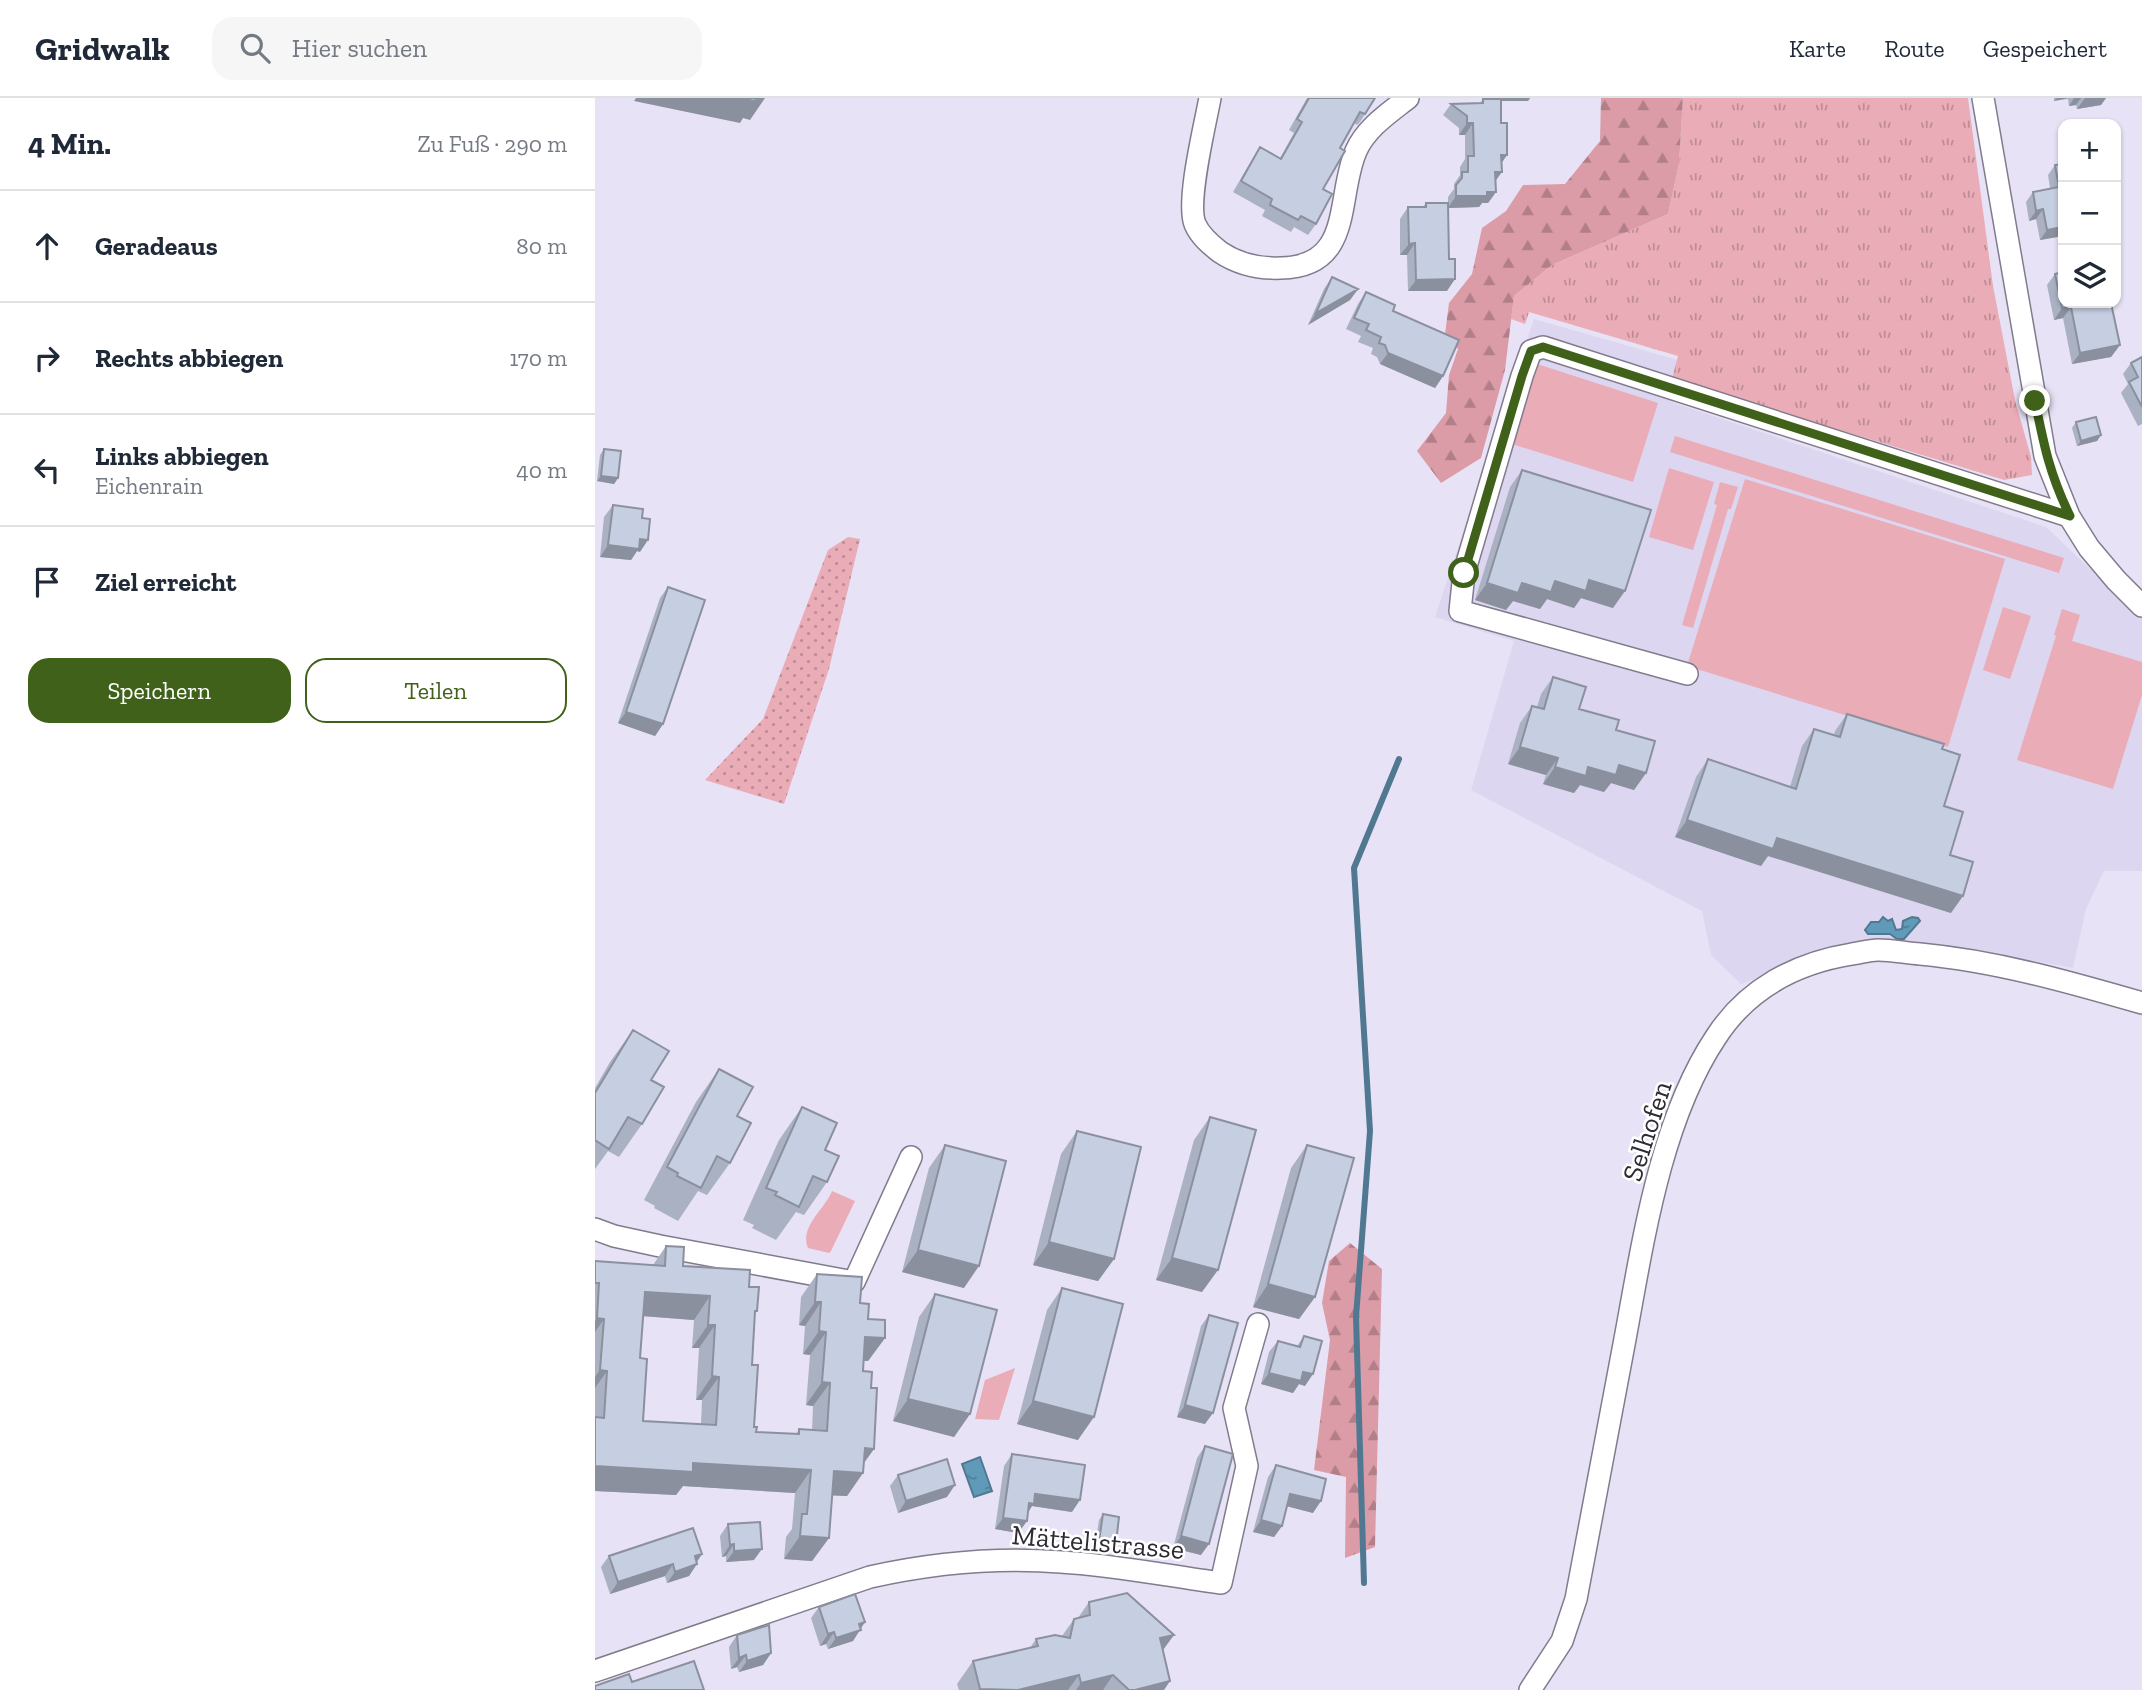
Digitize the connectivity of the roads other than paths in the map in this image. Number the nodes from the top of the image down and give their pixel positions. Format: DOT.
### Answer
graph roads {
  1 [pos="1210,98"];
  2 [pos="1408,98"];
  3 [pos="1983,98"];
  4 [pos="2070,516"];
  5 [pos="2142,606"];
  6 [pos="1687,674"];
  7 [pos="2142,1003"];
  8 [pos="911,1157"];
  9 [pos="595,1229"];
  10 [pos="1258,1324"];
  11 [pos="595,1671"];
  12 [pos="1530,1690"];
  1 -- 2 [label="street"];
  3 -- 4 [label="street"];
  4 -- 5 [label="street"];
  4 -- 6 [label="street"];
  7 -- 12 [label="street, Selhofen"];
  8 -- 9 [label="street"];
  10 -- 11 [label="street, Mättelistrasse"];
}
